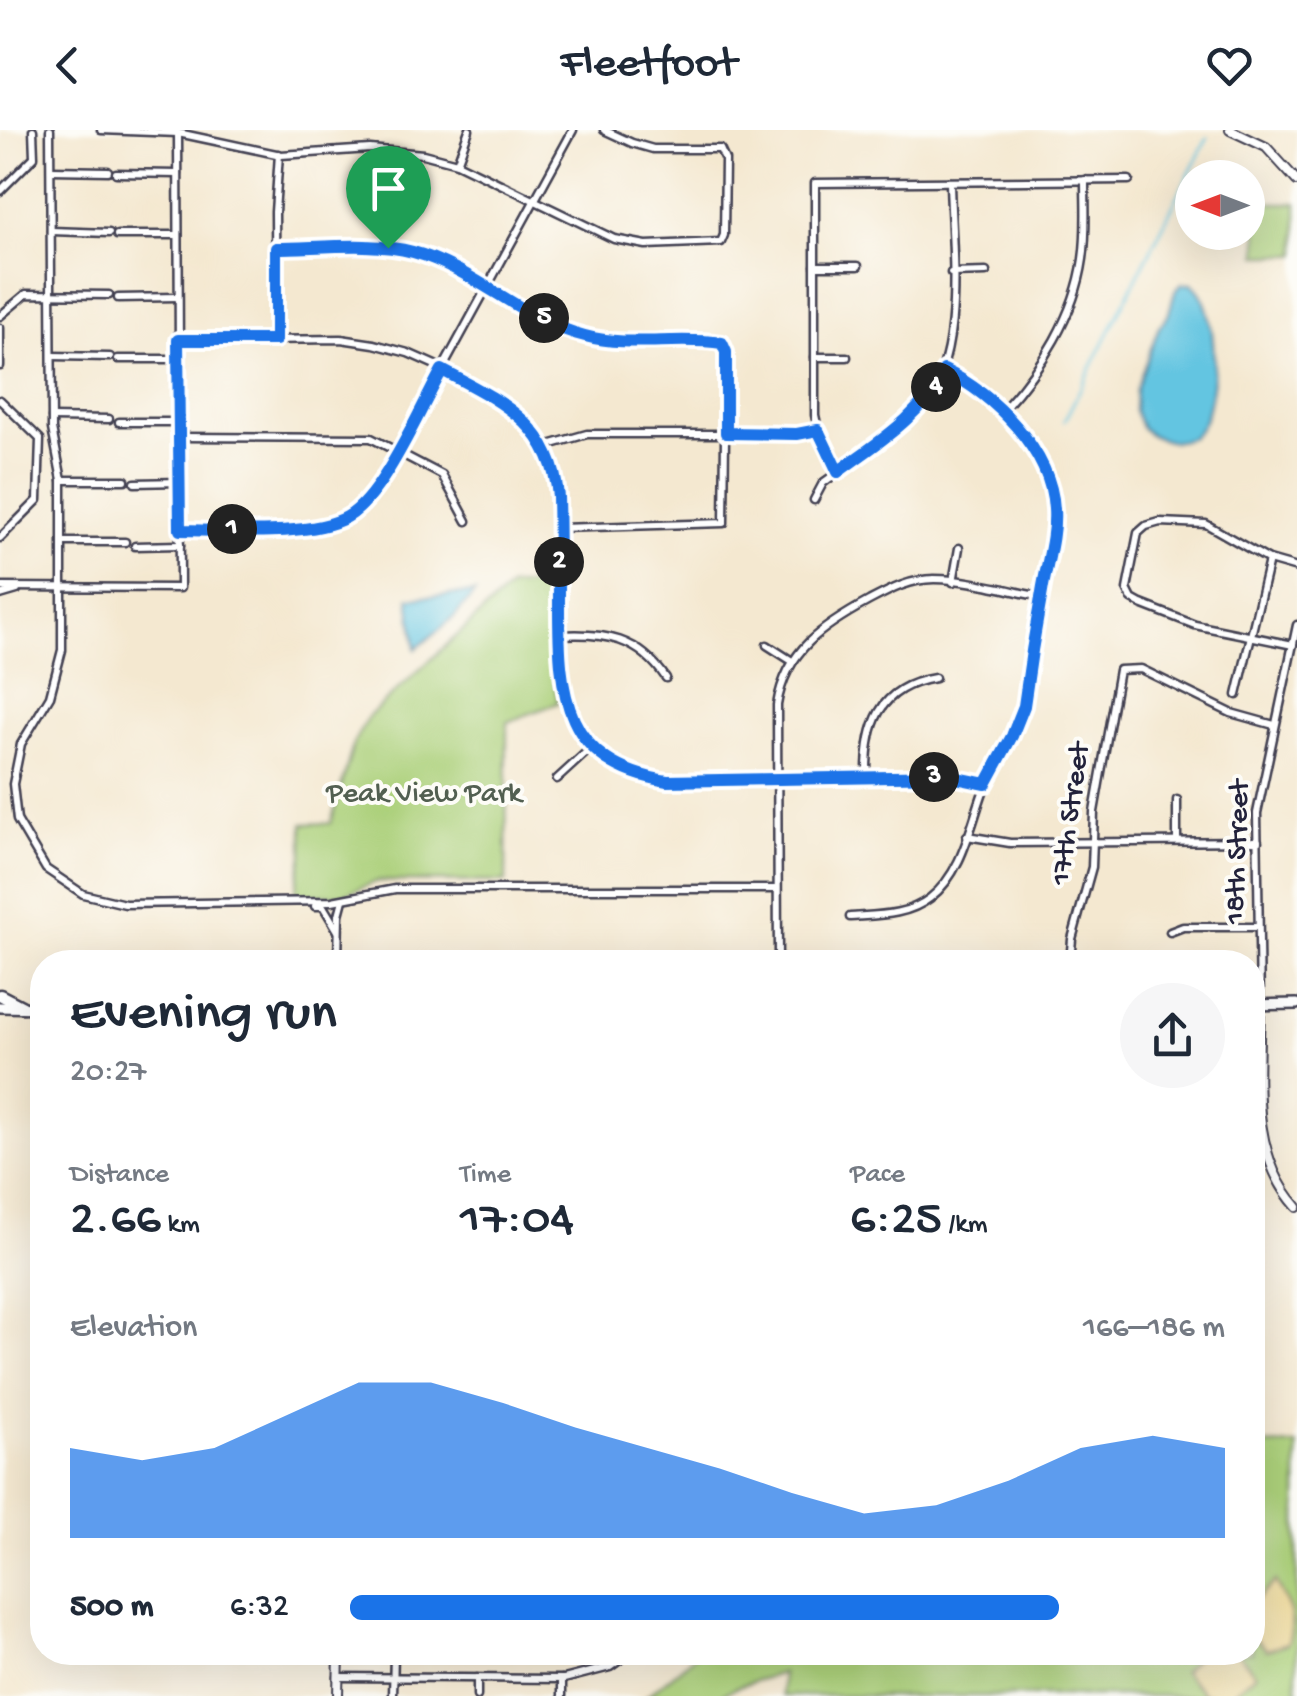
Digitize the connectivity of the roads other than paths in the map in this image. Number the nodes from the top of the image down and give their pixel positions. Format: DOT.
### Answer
graph roads {
  1 [pos="33,130"];
  2 [pos="50,130"];
  3 [pos="101,130"];
  4 [pos="469,130"];
  5 [pos="573,130"];
  6 [pos="604,130"];
  7 [pos="1230,130"];
  8 [pos="178,132"];
  9 [pos="279,154"];
  10 [pos="457,163"];
  11 [pos="51,170"];
  12 [pos="178,174"];
  13 [pos="1084,180"];
  14 [pos="1129,180"];
  15 [pos="1297,181"];
  16 [pos="950,182"];
  17 [pos="0,191"];
  18 [pos="533,201"];
  19 [pos="51,232"];
  20 [pos="178,234"];
  21 [pos="276,248"];
  22 [pos="815,266"];
  23 [pos="858,266"];
  24 [pos="951,272"];
  25 [pos="986,272"];
  26 [pos="487,287"];
  27 [pos="52,294"];
  28 [pos="178,297"];
  29 [pos="0,316"];
  30 [pos="0,328"];
  31 [pos="178,340"];
  32 [pos="276,340"];
  33 [pos="52,356"];
  34 [pos="815,356"];
  35 [pos="847,356"];
  36 [pos="178,359"];
  37 [pos="0,366"];
  38 [pos="442,370"];
  39 [pos="944,370"];
  40 [pos="0,400"];
  41 [pos="1003,410"];
  42 [pos="52,418"];
  43 [pos="109,419"];
  44 [pos="118,422"];
  45 [pos="179,422"];
  46 [pos="818,430"];
  47 [pos="726,433"];
  48 [pos="179,437"];
  49 [pos="40,439"];
  50 [pos="53,440"];
  51 [pos="545,446"];
  52 [pos="398,450"];
  53 [pos="838,472"];
  54 [pos="62,480"];
  55 [pos="125,480"];
  56 [pos="180,482"];
  57 [pos="135,483"];
  58 [pos="814,500"];
  59 [pos="467,521"];
  60 [pos="559,528"];
  61 [pos="180,530"];
  62 [pos="0,538"];
  63 [pos="63,542"];
  64 [pos="125,542"];
  65 [pos="180,545"];
  66 [pos="136,546"];
  67 [pos="959,548"];
  68 [pos="1269,560"];
  69 [pos="1297,568"];
  70 [pos="953,582"];
  71 [pos="0,587"];
  72 [pos="18,589"];
  73 [pos="62,589"];
  74 [pos="0,596"];
  75 [pos="1041,597"];
  76 [pos="1297,625"];
  77 [pos="559,634"];
  78 [pos="1251,636"];
  79 [pos="767,645"];
  80 [pos="1292,645"];
  81 [pos="792,661"];
  82 [pos="666,678"];
  83 [pos="935,678"];
  84 [pos="1237,695"];
  85 [pos="1274,726"];
  86 [pos="592,746"];
  87 [pos="867,778"];
  88 [pos="557,779"];
  89 [pos="776,780"];
  90 [pos="986,784"];
  91 [pos="1177,800"];
  92 [pos="967,836"];
  93 [pos="1178,841"];
  94 [pos="1258,841"];
  95 [pos="1093,842"];
  96 [pos="778,889"];
  97 [pos="343,900"];
  98 [pos="290,902"];
  99 [pos="850,917"];
  100 [pos="1258,927"];
  101 [pos="338,931"];
  102 [pos="1170,932"];
  103 [pos="338,950"];
  104 [pos="778,950"];
  105 [pos="1071,950"];
  106 [pos="1257,950"];
  107 [pos="0,995"];
  108 [pos="1297,1004"];
  109 [pos="1265,1005"];
  110 [pos="0,1007"];
  111 [pos="23,1008"];
  112 [pos="30,1008"];
  113 [pos="1265,1151"];
  114 [pos="1297,1207"];
  115 [pos="338,1665"];
  116 [pos="394,1665"];
  117 [pos="607,1665"];
  118 [pos="338,1676"];
  119 [pos="394,1677"];
  120 [pos="478,1678"];
  121 [pos="562,1678"];
  122 [pos="338,1696"];
  123 [pos="394,1696"];
  124 [pos="477,1696"];
  125 [pos="562,1696"];
  1 -- 17 [label="street"];
  2 -- 11 [label="street"];
  3 -- 8 [label="street"];
  4 -- 10 [label="street"];
  5 -- 18 [label="street"];
  6 -- 18 [label="street"];
  7 -- 15 [label="street"];
  8 -- 9 [label="street"];
  8 -- 12 [label="street"];
  9 -- 10 [label="street"];
  9 -- 21 [label="street"];
  10 -- 18 [label="street"];
  11 -- 12 [label="street"];
  11 -- 19 [label="street"];
  12 -- 20 [label="street"];
  13 -- 14 [label="street"];
  13 -- 16 [label="street"];
  13 -- 41 [label="street"];
  16 -- 22 [label="street"];
  16 -- 24 [label="street"];
  18 -- 26 [label="street"];
  19 -- 20 [label="street"];
  19 -- 27 [label="street"];
  20 -- 28 [label="street"];
  21 -- 26 [label="street"];
  21 -- 32 [label="street"];
  22 -- 23 [label="street"];
  22 -- 34 [label="street"];
  24 -- 25 [label="street"];
  24 -- 39 [label="street"];
  26 -- 38 [label="street"];
  26 -- 47 [label="street"];
  27 -- 28 [label="street"];
  27 -- 29 [label="street"];
  27 -- 33 [label="street"];
  28 -- 31 [label="street"];
  30 -- 37 [label="street"];
  31 -- 32 [label="street"];
  31 -- 36 [label="street"];
  32 -- 38 [label="street"];
  33 -- 36 [label="street"];
  33 -- 42 [label="street"];
  34 -- 35 [label="street"];
  34 -- 46 [label="street"];
  36 -- 45 [label="street"];
  38 -- 51 [label="street"];
  38 -- 52 [label="street"];
  39 -- 41 [label="street"];
  39 -- 53 [label="street"];
  40 -- 49 [label="street"];
  41 -- 75 [label="street"];
  42 -- 43 [label="street"];
  42 -- 50 [label="street"];
  44 -- 45 [label="street"];
  45 -- 48 [label="street"];
  46 -- 47 [label="street"];
  46 -- 53 [label="street"];
  47 -- 51 [label="street"];
  47 -- 60 [label="street"];
  48 -- 52 [label="street"];
  48 -- 56 [label="street"];
  49 -- 50 [label="street"];
  49 -- 62 [label="street"];
  50 -- 54 [label="street"];
  51 -- 60 [label="street"];
  52 -- 59 [label="street"];
  52 -- 61 [label="street"];
  53 -- 58 [label="street"];
  54 -- 55 [label="street"];
  54 -- 63 [label="street"];
  56 -- 57 [label="street"];
  56 -- 61 [label="street"];
  60 -- 77 [label="street"];
  61 -- 65 [label="street"];
  63 -- 64 [label="street"];
  63 -- 73 [label="street"];
  65 -- 66 [label="street"];
  65 -- 73 [label="street"];
  67 -- 70 [label="street"];
  68 -- 69 [label="street"];
  68 -- 78 [label="street"];
  68 -- 78 [label="street"];
  70 -- 75 [label="street"];
  70 -- 81 [label="street"];
  71 -- 72 [label="street"];
  72 -- 73 [label="street"];
  72 -- 74 [label="street"];
  73 -- 98 [label="street"];
  75 -- 90 [label="street"];
  76 -- 80 [label="street, 18th Street"];
  77 -- 82 [label="street"];
  77 -- 86 [label="street"];
  78 -- 80 [label="street"];
  78 -- 84 [label="street"];
  79 -- 81 [label="street"];
  80 -- 85 [label="street, 18th Street"];
  81 -- 89 [label="street"];
  83 -- 87 [label="street"];
  85 -- 94 [label="street, 18th Street"];
  85 -- 95 [label="street, 17th Street"];
  86 -- 88 [label="street"];
  86 -- 89 [label="street"];
  87 -- 89 [label="street"];
  87 -- 90 [label="street"];
  89 -- 96 [label="street"];
  90 -- 92 [label="street"];
  91 -- 93 [label="street"];
  92 -- 95 [label="street"];
  92 -- 99 [label="street"];
  93 -- 94 [label="street"];
  93 -- 95 [label="street"];
  94 -- 100 [label="street, 18th Street"];
  95 -- 105 [label="street, 17th Street"];
  96 -- 97 [label="street"];
  96 -- 104 [label="street"];
  97 -- 98 [label="street"];
  97 -- 101 [label="street"];
  98 -- 101 [label="street"];
  100 -- 102 [label="street"];
  100 -- 106 [label="street, 18th Street"];
  101 -- 103 [label="street"];
  107 -- 111 [label="main road"];
  108 -- 109 [label="main road"];
  110 -- 111 [label="main road"];
  111 -- 112 [label="main road"];
  113 -- 114 [label="street, 18th Street"];
  115 -- 118 [label="street"];
  116 -- 119 [label="street"];
  117 -- 121 [label="street"];
  118 -- 119 [label="street"];
  118 -- 122 [label="street"];
  119 -- 120 [label="street"];
  119 -- 123 [label="street"];
  120 -- 121 [label="street"];
  120 -- 124 [label="street"];
  121 -- 125 [label="street"];
}
